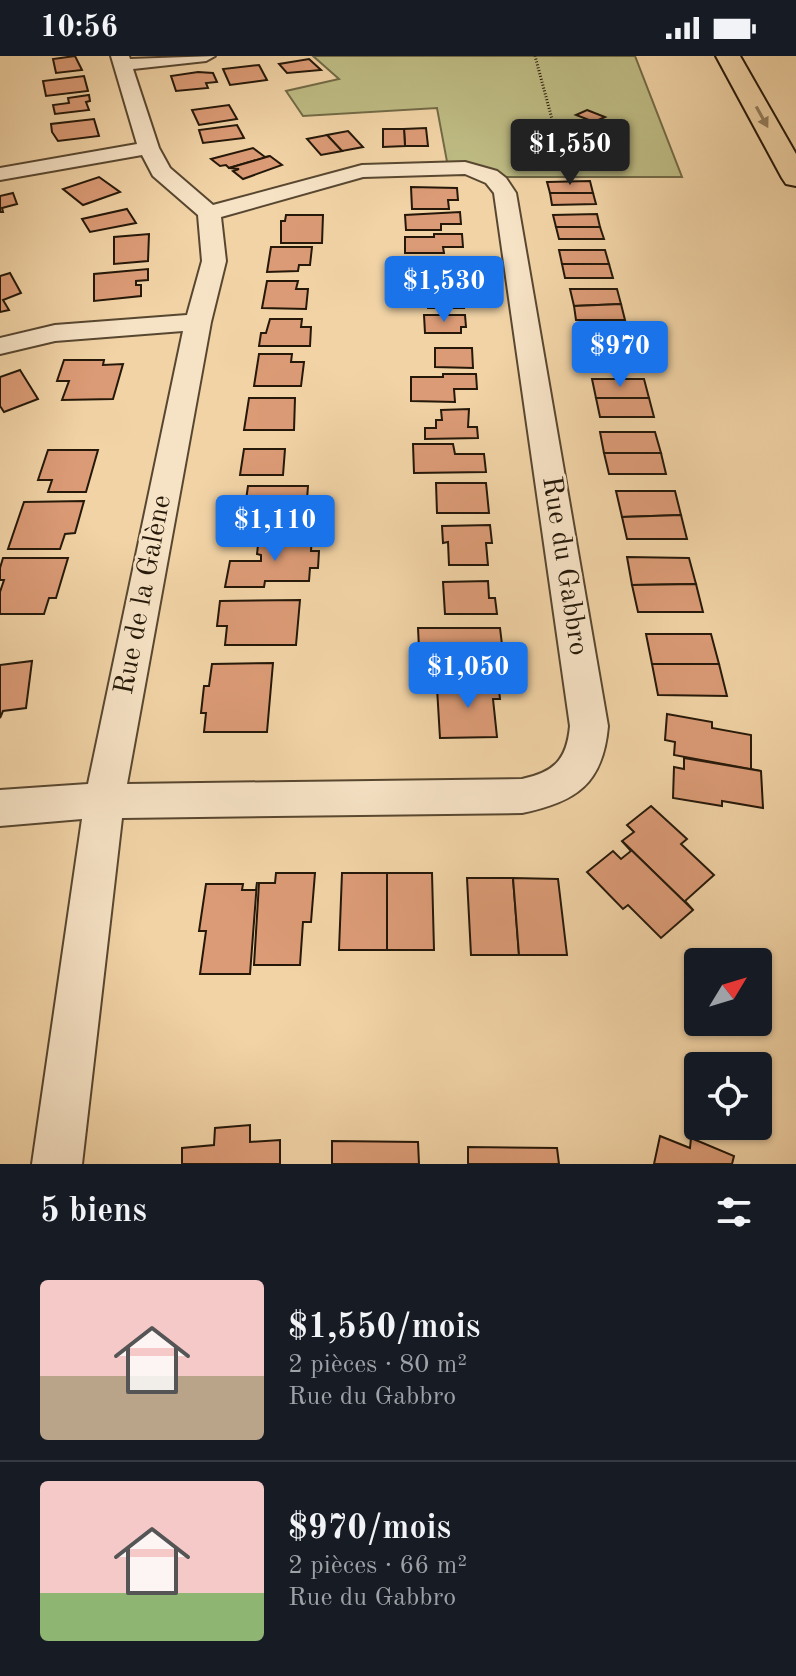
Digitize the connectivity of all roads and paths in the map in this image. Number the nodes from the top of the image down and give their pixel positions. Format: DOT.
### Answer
graph roads {
  1 [pos="206,56"];
  2 [pos="535,56"];
  3 [pos="728,56"];
  4 [pos="122,61"];
  5 [pos="149,148"];
  6 [pos="0,174"];
  7 [pos="493,177"];
  8 [pos="796,178"];
  9 [pos="209,213"];
  10 [pos="198,322"];
  11 [pos="0,346"];
  12 [pos="104,801"];
  13 [pos="0,808"];
  14 [pos="57,1164"];
  1 -- 4 [label="street"];
  2 -- 7 [label="path"];
  3 -- 8 [label="highway, one-way"];
  4 -- 5 [label="street"];
  5 -- 6 [label="street"];
  5 -- 9 [label="street"];
  7 -- 9 [label="street"];
  7 -- 12 [label="street, Rue du Gabbro"];
  9 -- 10 [label="street, Rue de la Galène"];
  10 -- 11 [label="street"];
  10 -- 12 [label="street, Rue de la Galène"];
  12 -- 13 [label="street, Rue du Gabbro"];
  12 -- 14 [label="street, Rue de la Galène"];
}
